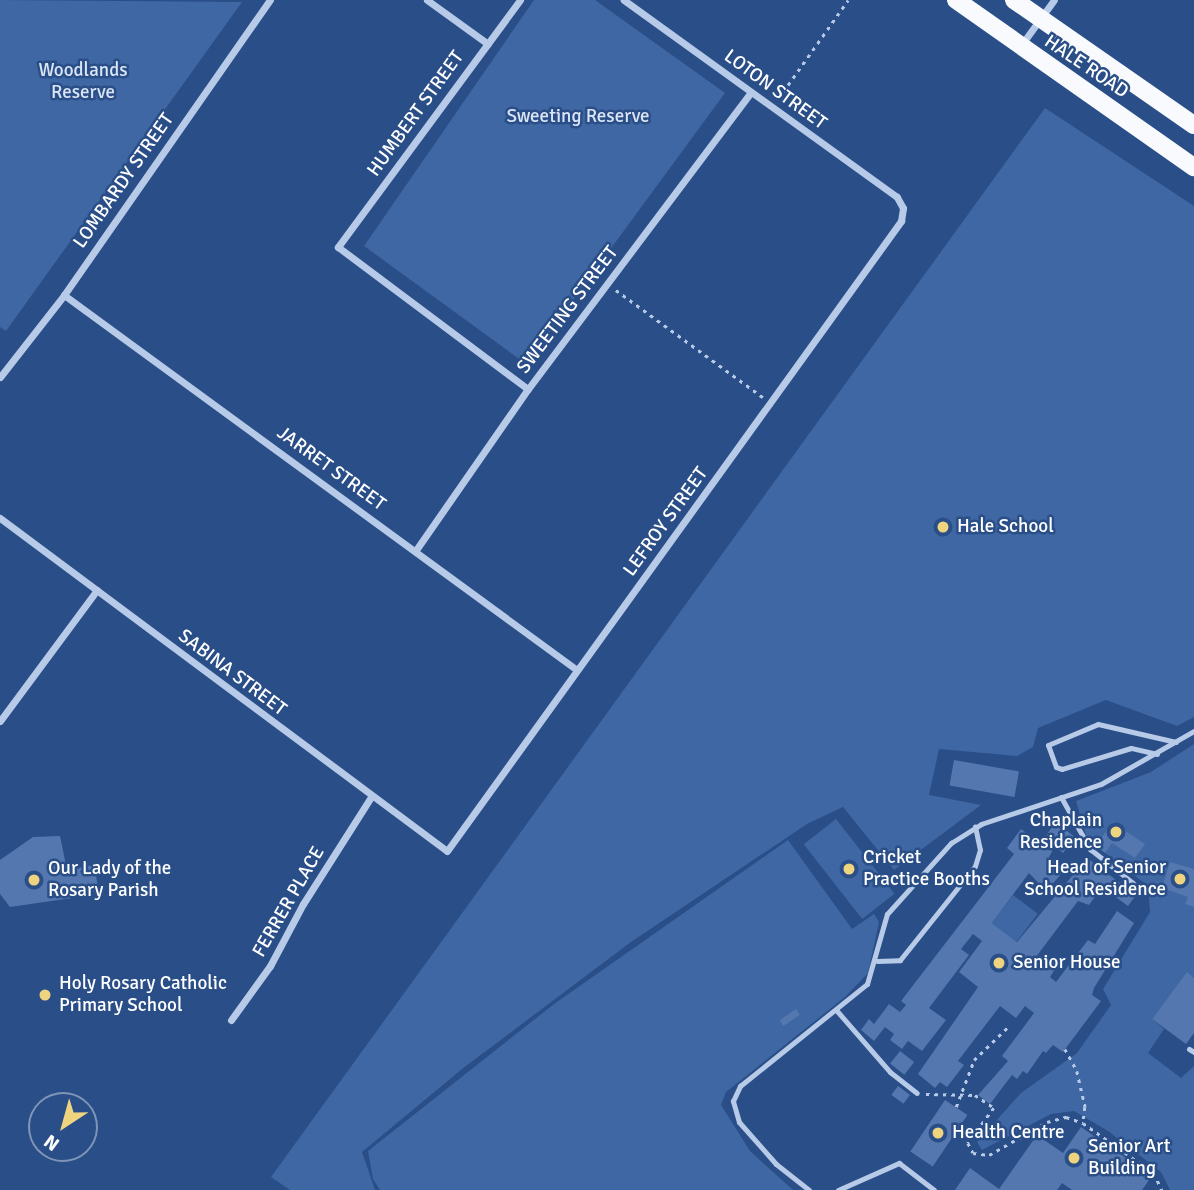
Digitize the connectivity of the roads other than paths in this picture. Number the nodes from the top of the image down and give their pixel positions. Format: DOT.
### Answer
graph roads {
  1 [pos="427,0"];
  2 [pos="520,0"];
  3 [pos="624,0"];
  4 [pos="956,0"];
  5 [pos="1014,0"];
  6 [pos="1054,0"];
  7 [pos="268,1"];
  8 [pos="1040,19"];
  9 [pos="488,44"];
  10 [pos="1020,48"];
  11 [pos="751,92"];
  12 [pos="1194,125"];
  13 [pos="1194,167"];
  14 [pos="903,208"];
  15 [pos="64,295"];
  16 [pos="0,377"];
  17 [pos="528,390"];
  18 [pos="0,518"];
  19 [pos="416,550"];
  20 [pos="97,590"];
  21 [pos="577,670"];
  22 [pos="0,721"];
  23 [pos="1194,730"];
  24 [pos="1175,742"];
  25 [pos="1157,754"];
  26 [pos="371,797"];
  27 [pos="1061,797"];
  28 [pos="975,827"];
  29 [pos="447,851"];
  30 [pos="1133,883"];
  31 [pos="877,961"];
  32 [pos="837,1011"];
  33 [pos="231,1020"];
  34 [pos="917,1093"];
  35 [pos="810,1190"];
  36 [pos="838,1190"];
  37 [pos="934,1190"];
  1 -- 9 [label="street"];
  2 -- 9 [label="street, HUMBERT STREET"];
  3 -- 11 [label="street, LOTON STREET"];
  4 -- 10 [label="main road, HALE ROAD"];
  5 -- 8 [label="main road, HALE ROAD"];
  6 -- 8 [label="street"];
  7 -- 15 [label="street, LOMBARDY STREET"];
  8 -- 10 [label="street"];
  8 -- 12 [label="main road, HALE ROAD"];
  9 -- 17 [label="street, HUMBERT STREET"];
  10 -- 13 [label="main road, HALE ROAD"];
  11 -- 14 [label="street, LOTON STREET"];
  11 -- 17 [label="street, SWEETING STREET"];
  14 -- 21 [label="street, LEFROY STREET"];
  15 -- 16 [label="street, LOMBARDY STREET"];
  15 -- 19 [label="street, JARRET STREET"];
  17 -- 19 [label="street, SWEETING STREET"];
  18 -- 20 [label="street, SABINA STREET"];
  19 -- 21 [label="street, JARRET STREET"];
  20 -- 22 [label="street"];
  20 -- 26 [label="street, SABINA STREET"];
  21 -- 29 [label="street, LEFROY STREET"];
  23 -- 24 [label="lane"];
  24 -- 25 [label="lane"];
  24 -- 25 [label="lane"];
  25 -- 27 [label="lane"];
  26 -- 29 [label="street, SABINA STREET"];
  26 -- 33 [label="street, FERRER PLACE"];
  27 -- 28 [label="lane"];
  27 -- 30 [label="lane"];
  28 -- 31 [label="lane"];
  28 -- 31 [label="lane"];
  31 -- 32 [label="lane"];
  32 -- 34 [label="lane"];
  32 -- 35 [label="lane"];
  36 -- 37 [label="lane"];
}
